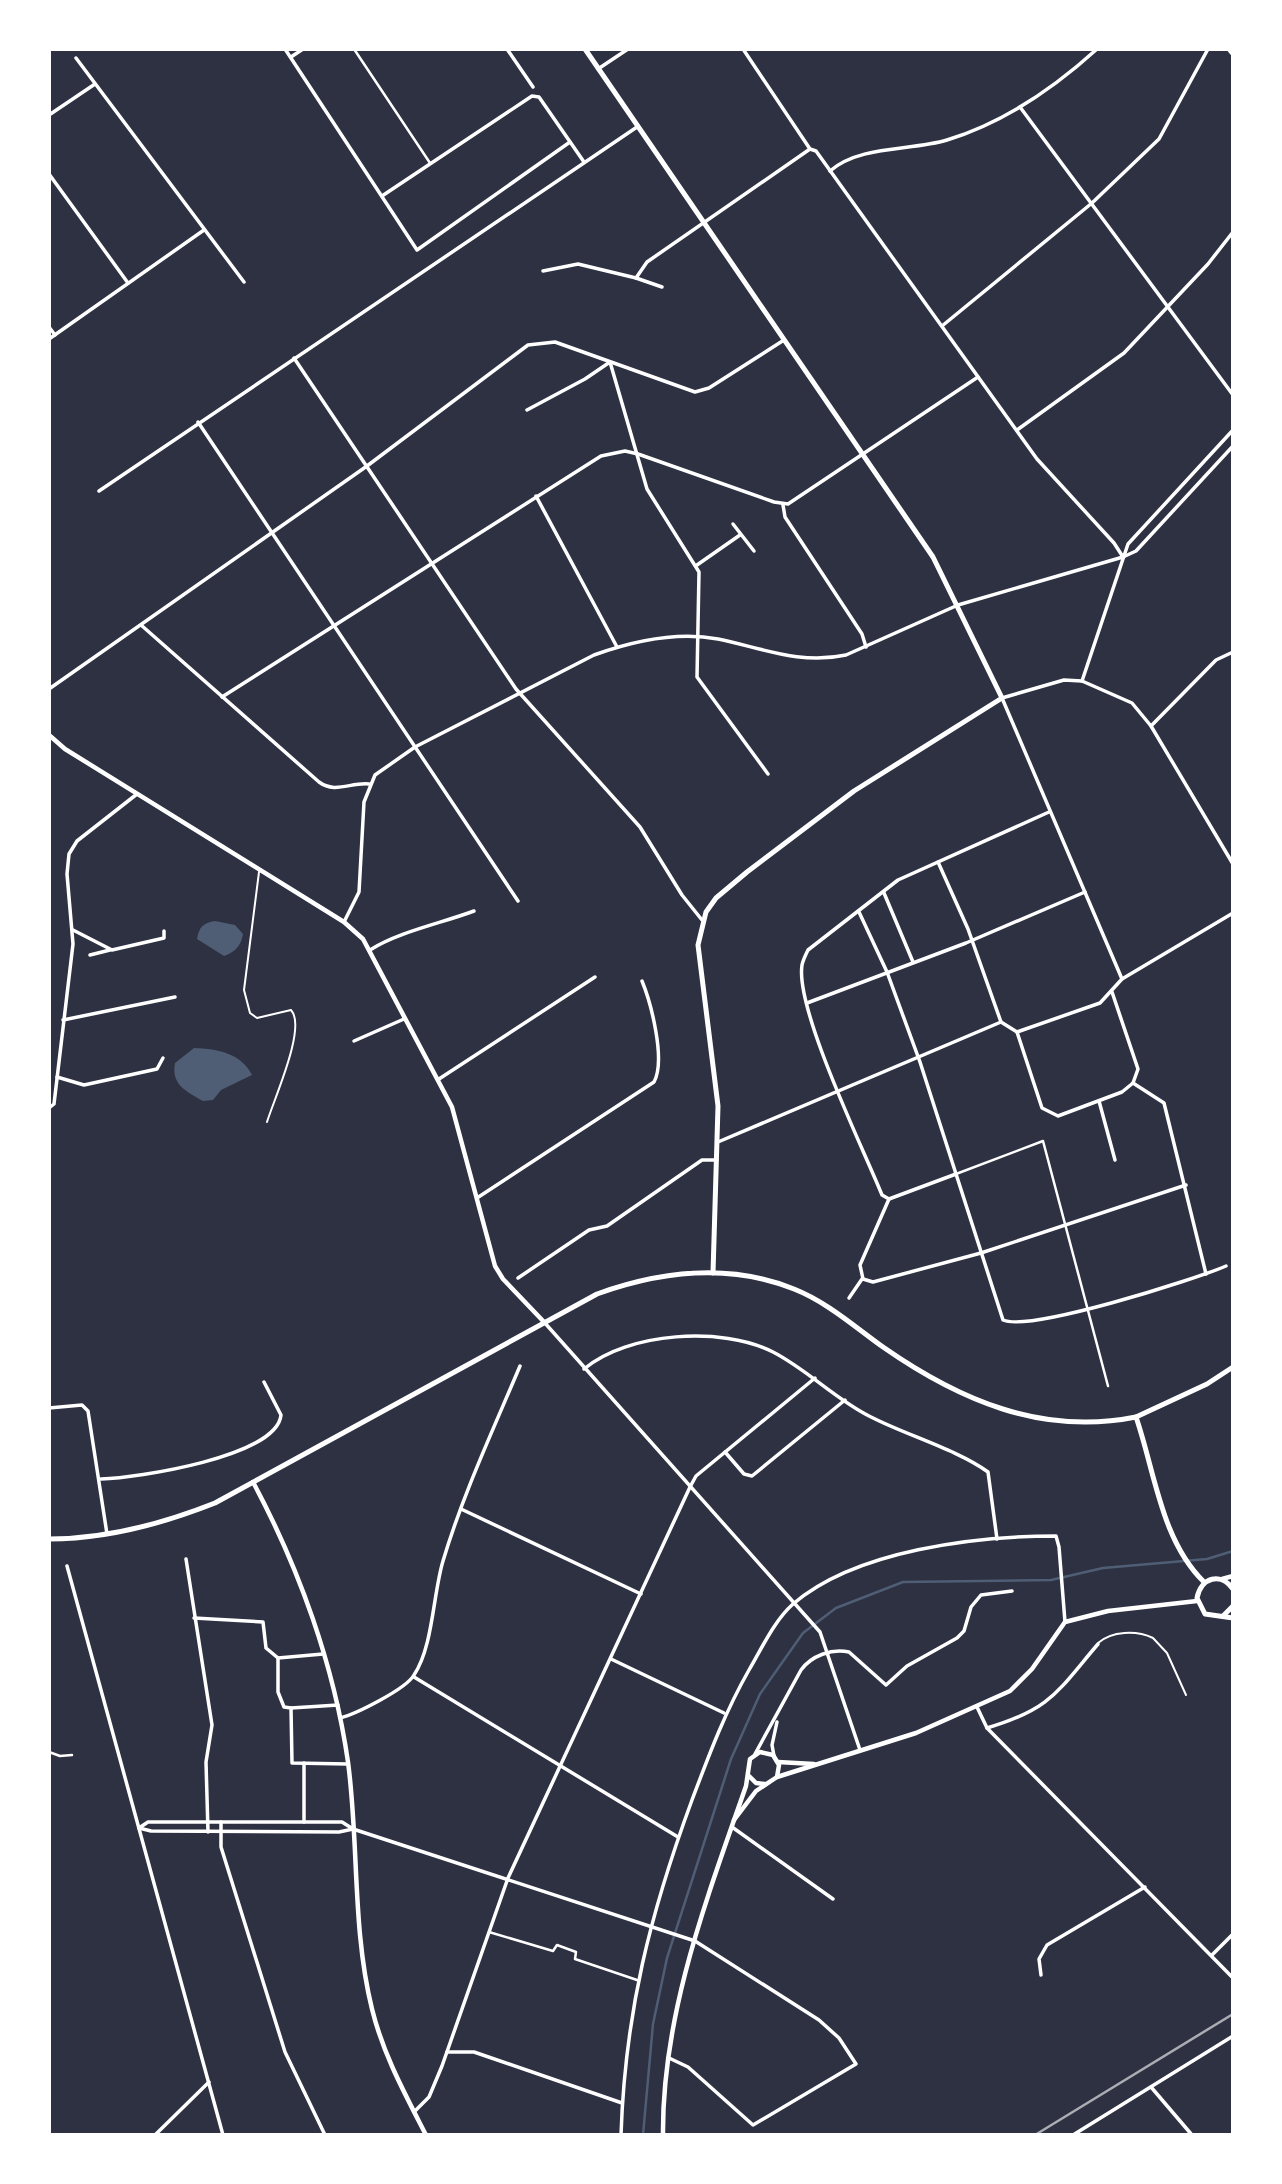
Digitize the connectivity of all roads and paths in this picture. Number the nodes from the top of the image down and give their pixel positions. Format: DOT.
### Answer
graph roads {
  1 [pos="285,49"];
  2 [pos="303,49"];
  3 [pos="354,49"];
  4 [pos="507,49"];
  5 [pos="585,49"];
  6 [pos="628,49"];
  7 [pos="743,49"];
  8 [pos="1097,49"];
  9 [pos="1208,49"];
  10 [pos="1228,49"];
  11 [pos="1233,55"];
  12 [pos="290,57"];
  13 [pos="76,58"];
  14 [pos="598,69"];
  15 [pos="95,84"];
  16 [pos="533,87"];
  17 [pos="1020,107"];
  18 [pos="49,115"];
  19 [pos="637,127"];
  20 [pos="570,142"];
  21 [pos="810,149"];
  22 [pos="584,162"];
  23 [pos="431,163"];
  24 [pos="830,171"];
  25 [pos="49,174"];
  26 [pos="382,196"];
  27 [pos="1092,203"];
  28 [pos="704,222"];
  29 [pos="204,230"];
  30 [pos="1233,232"];
  31 [pos="544,271"];
  32 [pos="636,278"];
  33 [pos="244,282"];
  34 [pos="128,283"];
  35 [pos="662,287"];
  36 [pos="1166,306"];
  37 [pos="942,326"];
  38 [pos="49,327"];
  39 [pos="55,335"];
  40 [pos="49,339"];
  41 [pos="784,340"];
  42 [pos="294,358"];
  43 [pos="610,362"];
  44 [pos="978,377"];
  45 [pos="1233,395"];
  46 [pos="527,410"];
  47 [pos="198,422"];
  48 [pos="1017,430"];
  49 [pos="1232,432"];
  50 [pos="1233,446"];
  51 [pos="638,453"];
  52 [pos="863,454"];
  53 [pos="367,467"];
  54 [pos="99,491"];
  55 [pos="536,496"];
  56 [pos="783,504"];
  57 [pos="733,524"];
  58 [pos="271,531"];
  59 [pos="740,535"];
  60 [pos="754,551"];
  61 [pos="1123,557"];
  62 [pos="432,563"];
  63 [pos="697,565"];
  64 [pos="958,605"];
  65 [pos="141,625"];
  66 [pos="334,625"];
  67 [pos="698,637"];
  68 [pos="617,647"];
  69 [pos="866,647"];
  70 [pos="1233,652"];
  71 [pos="1082,681"];
  72 [pos="49,689"];
  73 [pos="520,693"];
  74 [pos="222,698"];
  75 [pos="1002,698"];
  76 [pos="1152,726"];
  77 [pos="49,735"];
  78 [pos="415,747"];
  79 [pos="768,774"];
  80 [pos="369,783"];
  81 [pos="137,794"];
  82 [pos="1049,812"];
  83 [pos="938,862"];
  84 [pos="1233,864"];
  85 [pos="260,868"];
  86 [pos="884,892"];
  87 [pos="1085,892"];
  88 [pos="518,901"];
  89 [pos="474,911"];
  90 [pos="859,912"];
  91 [pos="1233,913"];
  92 [pos="702,920"];
  93 [pos="344,922"];
  94 [pos="73,930"];
  95 [pos="164,931"];
  96 [pos="970,940"];
  97 [pos="112,950"];
  98 [pos="370,950"];
  99 [pos="90,955"];
  100 [pos="913,962"];
  101 [pos="887,972"];
  102 [pos="595,977"];
  103 [pos="1122,979"];
  104 [pos="642,981"];
  105 [pos="1112,992"];
  106 [pos="175,997"];
  107 [pos="807,1003"];
  108 [pos="404,1019"];
  109 [pos="63,1020"];
  110 [pos="1000,1022"];
  111 [pos="1017,1032"];
  112 [pos="354,1041"];
  113 [pos="917,1056"];
  114 [pos="163,1058"];
  115 [pos="57,1077"];
  116 [pos="439,1079"];
  117 [pos="1133,1083"];
  118 [pos="838,1089"];
  119 [pos="1099,1101"];
  120 [pos="49,1108"];
  121 [pos="267,1122"];
  122 [pos="718,1142"];
  123 [pos="717,1160"];
  124 [pos="1115,1160"];
  125 [pos="956,1174"];
  126 [pos="1186,1185"];
  127 [pos="477,1198"];
  128 [pos="890,1199"];
  129 [pos="1067,1225"];
  130 [pos="981,1253"];
  131 [pos="1226,1266"];
  132 [pos="713,1273"];
  133 [pos="1206,1274"];
  134 [pos="518,1278"];
  135 [pos="863,1279"];
  136 [pos="849,1298"];
  137 [pos="1089,1308"];
  138 [pos="544,1322"];
  139 [pos="520,1366"];
  140 [pos="1233,1367"];
  141 [pos="584,1369"];
  142 [pos="814,1378"];
  143 [pos="264,1382"];
  144 [pos="1108,1386"];
  145 [pos="845,1400"];
  146 [pos="49,1408"];
  147 [pos="1136,1416"];
  148 [pos="724,1452"];
  149 [pos="101,1479"];
  150 [pos="253,1482"];
  151 [pos="690,1487"];
  152 [pos="461,1509"];
  153 [pos="107,1534"];
  154 [pos="49,1539"];
  155 [pos="997,1540"];
  156 [pos="186,1559"];
  157 [pos="67,1566"];
  158 [pos="1233,1576"];
  159 [pos="1222,1579"];
  160 [pos="1204,1583"];
  161 [pos="1233,1589"];
  162 [pos="1012,1591"];
  163 [pos="641,1594"];
  164 [pos="1197,1601"];
  165 [pos="794,1604"];
  166 [pos="1233,1606"];
  167 [pos="1224,1615"];
  168 [pos="194,1618"];
  169 [pos="1233,1618"];
  170 [pos="1065,1622"];
  171 [pos="1098,1644"];
  172 [pos="827,1653"];
  173 [pos="323,1654"];
  174 [pos="278,1658"];
  175 [pos="611,1659"];
  176 [pos="414,1677"];
  177 [pos="1186,1695"];
  178 [pos="338,1705"];
  179 [pos="977,1707"];
  180 [pos="291,1708"];
  181 [pos="724,1713"];
  182 [pos="778,1717"];
  183 [pos="340,1718"];
  184 [pos="987,1728"];
  185 [pos="860,1750"];
  186 [pos="49,1752"];
  187 [pos="755,1754"];
  188 [pos="72,1755"];
  189 [pos="775,1756"];
  190 [pos="778,1762"];
  191 [pos="304,1763"];
  192 [pos="348,1764"];
  193 [pos="818,1764"];
  194 [pos="560,1767"];
  195 [pos="749,1776"];
  196 [pos="777,1777"];
  197 [pos="768,1784"];
  198 [pos="734,1820"];
  199 [pos="208,1821"];
  200 [pos="221,1822"];
  201 [pos="304,1822"];
  202 [pos="732,1827"];
  203 [pos="139,1828"];
  204 [pos="353,1829"];
  205 [pos="208,1832"];
  206 [pos="221,1832"];
  207 [pos="678,1837"];
  208 [pos="508,1878"];
  209 [pos="1146,1887"];
  210 [pos="833,1899"];
  211 [pos="650,1925"];
  212 [pos="489,1932"];
  213 [pos="1233,1934"];
  214 [pos="695,1941"];
  215 [pos="1212,1955"];
  216 [pos="1041,1975"];
  217 [pos="1233,1978"];
  218 [pos="637,1980"];
  219 [pos="1233,2036"];
  220 [pos="447,2052"];
  221 [pos="669,2059"];
  222 [pos="209,2082"];
  223 [pos="1152,2087"];
  224 [pos="622,2103"];
  225 [pos="414,2112"];
  226 [pos="155,2135"];
  227 [pos="223,2135"];
  228 [pos="325,2135"];
  229 [pos="426,2135"];
  230 [pos="621,2135"];
  231 [pos="663,2135"];
  232 [pos="1073,2135"];
  233 [pos="1192,2135"];
  1 -- 12 [label="street"];
  2 -- 12 [label="street"];
  3 -- 23 [label="street"];
  4 -- 16 [label="street"];
  5 -- 14 [label="main road"];
  6 -- 14 [label="street"];
  7 -- 21 [label="street"];
  8 -- 17 [label="street"];
  9 -- 27 [label="street"];
  10 -- 11 [label="street"];
  12 -- 26 [label="street"];
  13 -- 15 [label="street"];
  14 -- 19 [label="main road"];
  15 -- 18 [label="street"];
  15 -- 29 [label="street"];
  17 -- 24 [label="street"];
  17 -- 27 [label="street"];
  19 -- 22 [label="street"];
  19 -- 28 [label="main road"];
  20 -- 22 [label="street"];
  20 -- 23 [label="street"];
  20 -- 26 [label="street"];
  21 -- 24 [label="street"];
  21 -- 28 [label="street"];
  22 -- 42 [label="street"];
  23 -- 26 [label="street"];
  24 -- 37 [label="street"];
  25 -- 34 [label="street"];
  27 -- 36 [label="street"];
  27 -- 37 [label="street"];
  28 -- 32 [label="street"];
  28 -- 41 [label="main road"];
  29 -- 33 [label="street"];
  29 -- 34 [label="street"];
  30 -- 36 [label="street"];
  31 -- 32 [label="street"];
  32 -- 35 [label="street"];
  34 -- 39 [label="street"];
  36 -- 45 [label="street"];
  36 -- 48 [label="street"];
  37 -- 44 [label="street"];
  38 -- 39 [label="street"];
  39 -- 40 [label="street"];
  41 -- 43 [label="street"];
  41 -- 52 [label="main road"];
  42 -- 47 [label="street"];
  42 -- 53 [label="street"];
  43 -- 46 [label="street"];
  43 -- 51 [label="street"];
  43 -- 53 [label="street"];
  44 -- 48 [label="street"];
  44 -- 52 [label="street"];
  47 -- 54 [label="street"];
  47 -- 58 [label="street"];
  48 -- 61 [label="street"];
  49 -- 61 [label="street"];
  50 -- 61 [label="street"];
  51 -- 55 [label="street"];
  51 -- 56 [label="street"];
  51 -- 63 [label="street"];
  52 -- 56 [label="street"];
  52 -- 64 [label="main road"];
  53 -- 58 [label="street"];
  53 -- 62 [label="street"];
  55 -- 62 [label="street"];
  55 -- 68 [label="street"];
  56 -- 69 [label="street"];
  57 -- 59 [label="street"];
  58 -- 65 [label="street"];
  58 -- 66 [label="street"];
  59 -- 60 [label="street"];
  59 -- 63 [label="street"];
  61 -- 64 [label="street"];
  61 -- 71 [label="street"];
  62 -- 66 [label="street"];
  62 -- 73 [label="street"];
  63 -- 67 [label="street"];
  64 -- 69 [label="street"];
  64 -- 75 [label="main road"];
  65 -- 72 [label="street"];
  65 -- 74 [label="street"];
  66 -- 74 [label="street"];
  66 -- 78 [label="street"];
  67 -- 68 [label="street"];
  67 -- 69 [label="street"];
  67 -- 79 [label="street"];
  68 -- 73 [label="street"];
  70 -- 76 [label="street"];
  71 -- 75 [label="street"];
  71 -- 76 [label="street"];
  73 -- 78 [label="street"];
  73 -- 92 [label="street"];
  74 -- 80 [label="street"];
  75 -- 82 [label="street"];
  75 -- 92 [label="main road"];
  76 -- 84 [label="street"];
  77 -- 81 [label="street"];
  78 -- 80 [label="street"];
  78 -- 88 [label="street"];
  80 -- 93 [label="street"];
  81 -- 85 [label="street"];
  81 -- 94 [label="street"];
  82 -- 83 [label="street"];
  82 -- 87 [label="street"];
  83 -- 86 [label="street"];
  83 -- 96 [label="street"];
  85 -- 93 [label="street"];
  85 -- 121 [label="lane"];
  86 -- 90 [label="street"];
  86 -- 100 [label="street"];
  87 -- 96 [label="street"];
  87 -- 103 [label="street"];
  89 -- 98 [label="street"];
  90 -- 101 [label="street"];
  90 -- 107 [label="street"];
  91 -- 103 [label="street"];
  92 -- 122 [label="main road"];
  93 -- 98 [label="street"];
  94 -- 97 [label="street"];
  94 -- 109 [label="street"];
  95 -- 97 [label="street"];
  96 -- 100 [label="street"];
  96 -- 110 [label="street"];
  97 -- 99 [label="street"];
  98 -- 108 [label="street"];
  100 -- 101 [label="street"];
  101 -- 107 [label="street"];
  101 -- 113 [label="street"];
  102 -- 116 [label="street"];
  103 -- 105 [label="street"];
  104 -- 127 [label="street"];
  105 -- 111 [label="street"];
  105 -- 117 [label="street"];
  106 -- 109 [label="street"];
  107 -- 118 [label="street"];
  108 -- 112 [label="street"];
  108 -- 116 [label="street"];
  109 -- 115 [label="street"];
  110 -- 111 [label="street"];
  110 -- 113 [label="street"];
  111 -- 119 [label="street"];
  113 -- 118 [label="street"];
  113 -- 125 [label="street"];
  114 -- 115 [label="street"];
  115 -- 120 [label="street"];
  116 -- 127 [label="street"];
  117 -- 119 [label="street"];
  117 -- 126 [label="street"];
  118 -- 122 [label="street"];
  118 -- 128 [label="street"];
  119 -- 124 [label="street"];
  122 -- 123 [label="main road"];
  123 -- 132 [label="main road"];
  123 -- 134 [label="street"];
  125 -- 128 [label="street"];
  125 -- 129 [label="street"];
  125 -- 130 [label="street"];
  126 -- 129 [label="street"];
  126 -- 133 [label="street"];
  127 -- 138 [label="street"];
  128 -- 135 [label="street"];
  129 -- 130 [label="street"];
  129 -- 137 [label="street"];
  130 -- 135 [label="street"];
  130 -- 137 [label="street"];
  131 -- 133 [label="street"];
  132 -- 138 [label="main road"];
  132 -- 147 [label="main road"];
  133 -- 137 [label="street"];
  135 -- 136 [label="street"];
  137 -- 144 [label="street"];
  138 -- 141 [label="street"];
  138 -- 150 [label="main road"];
  139 -- 152 [label="street"];
  140 -- 147 [label="main road"];
  141 -- 142 [label="street"];
  141 -- 151 [label="street"];
  142 -- 145 [label="street"];
  142 -- 148 [label="street"];
  143 -- 149 [label="street"];
  145 -- 148 [label="street"];
  145 -- 155 [label="street"];
  146 -- 149 [label="street"];
  147 -- 160 [label="main road"];
  148 -- 151 [label="street"];
  149 -- 153 [label="street"];
  150 -- 153 [label="main road"];
  150 -- 173 [label="street"];
  151 -- 163 [label="street"];
  151 -- 165 [label="street"];
  152 -- 163 [label="street"];
  152 -- 176 [label="street"];
  153 -- 154 [label="main road"];
  155 -- 165 [label="street"];
  155 -- 170 [label="street"];
  156 -- 168 [label="street"];
  157 -- 203 [label="street"];
  158 -- 159 [label="street"];
  159 -- 160 [label="main road"];
  159 -- 161 [label="main road"];
  160 -- 164 [label="main road"];
  162 -- 172 [label="street"];
  163 -- 175 [label="street"];
  164 -- 167 [label="main road"];
  164 -- 170 [label="street"];
  165 -- 172 [label="street"];
  165 -- 181 [label="street"];
  166 -- 167 [label="main road"];
  167 -- 169 [label="main road"];
  168 -- 174 [label="street"];
  168 -- 199 [label="street"];
  170 -- 179 [label="street"];
  171 -- 177 [label="lane"];
  171 -- 184 [label="street"];
  172 -- 182 [label="street"];
  172 -- 185 [label="street"];
  173 -- 174 [label="street"];
  173 -- 178 [label="street"];
  174 -- 180 [label="street"];
  175 -- 181 [label="street"];
  175 -- 194 [label="street"];
  176 -- 183 [label="street"];
  176 -- 194 [label="street"];
  178 -- 180 [label="street"];
  178 -- 183 [label="street"];
  179 -- 184 [label="street"];
  179 -- 185 [label="street"];
  180 -- 191 [label="street"];
  181 -- 207 [label="street"];
  182 -- 187 [label="street"];
  182 -- 189 [label="street"];
  183 -- 192 [label="street"];
  184 -- 209 [label="street"];
  185 -- 193 [label="street"];
  186 -- 188 [label="street"];
  187 -- 189 [label="street"];
  187 -- 195 [label="street"];
  189 -- 190 [label="street"];
  190 -- 193 [label="street"];
  190 -- 196 [label="street"];
  191 -- 192 [label="street"];
  191 -- 201 [label="street"];
  192 -- 204 [label="street"];
  193 -- 196 [label="street"];
  194 -- 207 [label="street"];
  194 -- 208 [label="street"];
  195 -- 197 [label="street"];
  195 -- 198 [label="street"];
  196 -- 197 [label="street"];
  197 -- 198 [label="street"];
  198 -- 202 [label="street"];
  199 -- 200 [label="street"];
  199 -- 203 [label="street"];
  199 -- 205 [label="street"];
  200 -- 201 [label="street"];
  200 -- 206 [label="street"];
  201 -- 204 [label="street"];
  202 -- 210 [label="street"];
  202 -- 214 [label="street"];
  203 -- 205 [label="street"];
  203 -- 222 [label="street"];
  204 -- 206 [label="street"];
  204 -- 208 [label="street"];
  204 -- 225 [label="street"];
  205 -- 206 [label="street"];
  206 -- 228 [label="street"];
  207 -- 211 [label="street"];
  208 -- 211 [label="street"];
  208 -- 212 [label="street"];
  209 -- 215 [label="street"];
  209 -- 216 [label="street"];
  211 -- 214 [label="street"];
  211 -- 218 [label="street"];
  212 -- 218 [label="street"];
  212 -- 220 [label="street"];
  213 -- 215 [label="street"];
  214 -- 221 [label="street"];
  214 -- 221 [label="street"];
  215 -- 217 [label="street"];
  218 -- 224 [label="street"];
  219 -- 223 [label="street"];
  220 -- 224 [label="street"];
  220 -- 225 [label="street"];
  221 -- 231 [label="street"];
  222 -- 226 [label="street"];
  222 -- 227 [label="street"];
  223 -- 232 [label="street"];
  223 -- 233 [label="street"];
  224 -- 230 [label="street"];
  225 -- 229 [label="street"];
}
